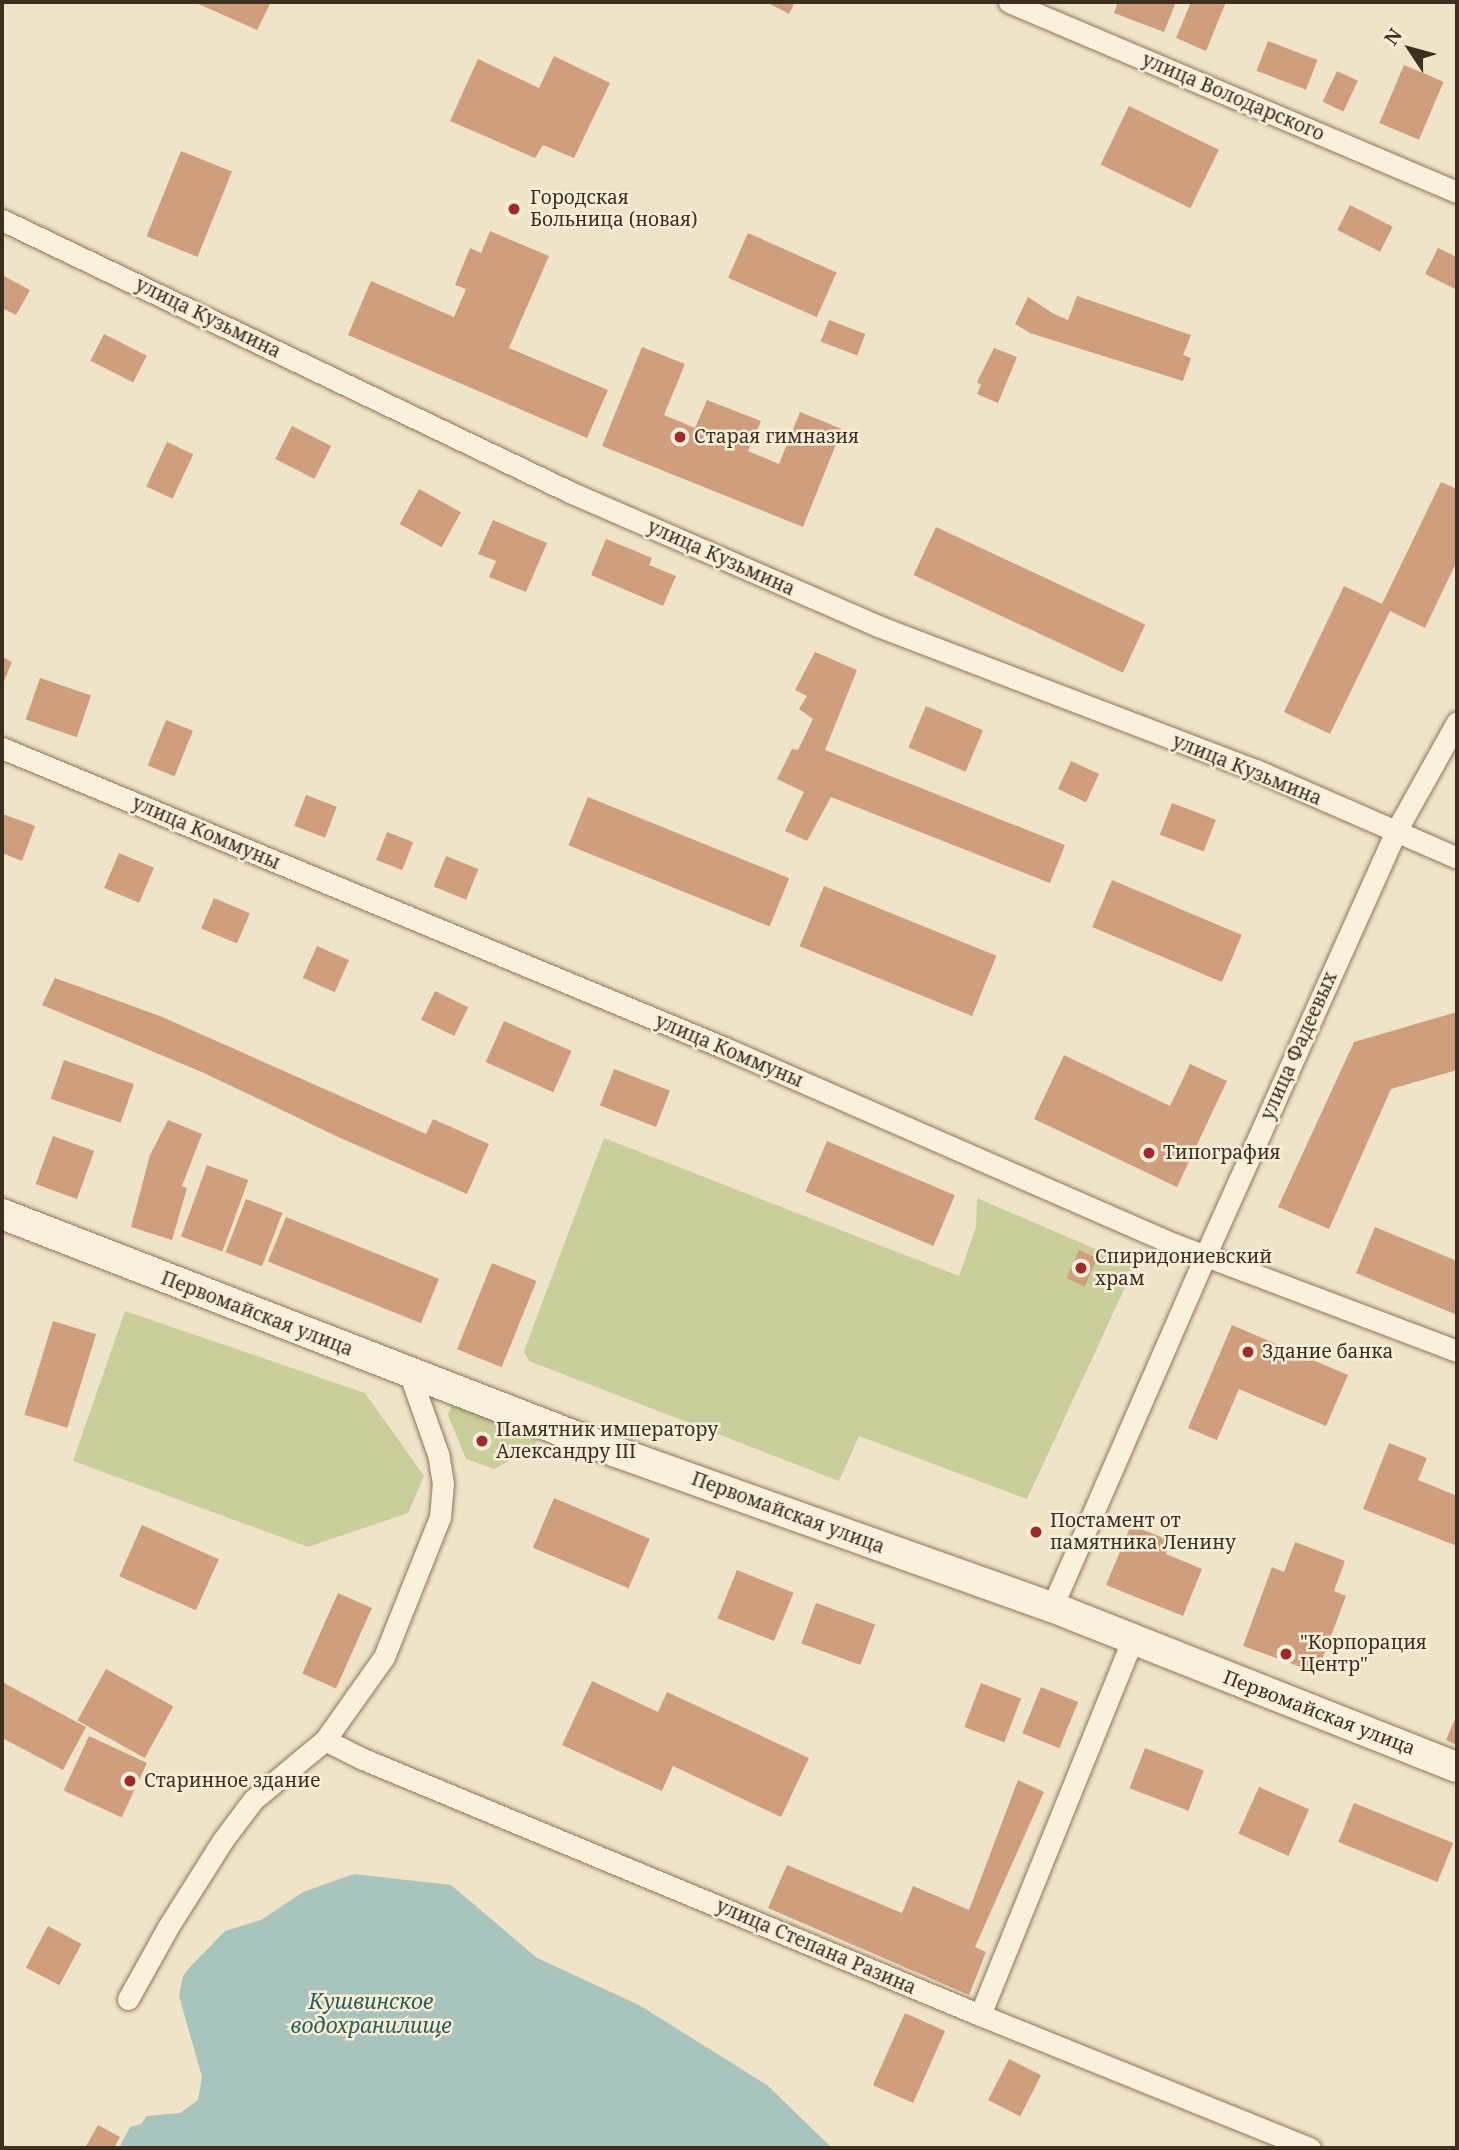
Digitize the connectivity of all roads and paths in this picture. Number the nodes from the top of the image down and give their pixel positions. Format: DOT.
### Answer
graph roads {
  1 [pos="1009,2"];
  2 [pos="1457,192"];
  3 [pos="2,220"];
  4 [pos="1457,722"];
  5 [pos="2,748"];
  6 [pos="1395,833"];
  7 [pos="1457,858"];
  8 [pos="2,1214"];
  9 [pos="1205,1256"];
  10 [pos="1457,1351"];
  11 [pos="408,1371"];
  12 [pos="1052,1607"];
  13 [pos="1132,1640"];
  14 [pos="324,1740"];
  15 [pos="1457,1767"];
  16 [pos="128,1999"];
  17 [pos="980,2015"];
  18 [pos="1310,2148"];
  1 -- 2 [label="street, улица Володарского"];
  3 -- 6 [label="street, улица Кузьмина"];
  4 -- 6 [label="street, улица Фадеевых"];
  5 -- 9 [label="street, улица Коммуны"];
  6 -- 7 [label="street, улица Кузьмина"];
  6 -- 9 [label="street, улица Фадеевых"];
  8 -- 11 [label="main road, Первомайская улица"];
  9 -- 10 [label="street, улица Коммуны"];
  9 -- 12 [label="street, улица Фадеевых"];
  11 -- 12 [label="main road, Первомайская улица"];
  11 -- 14 [label="street"];
  12 -- 13 [label="main road, Первомайская улица"];
  13 -- 15 [label="main road, Первомайская улица"];
  13 -- 17 [label="street"];
  14 -- 16 [label="street"];
  14 -- 17 [label="street, улица Степана Разина"];
  17 -- 18 [label="street, улица Степана Разина"];
}
